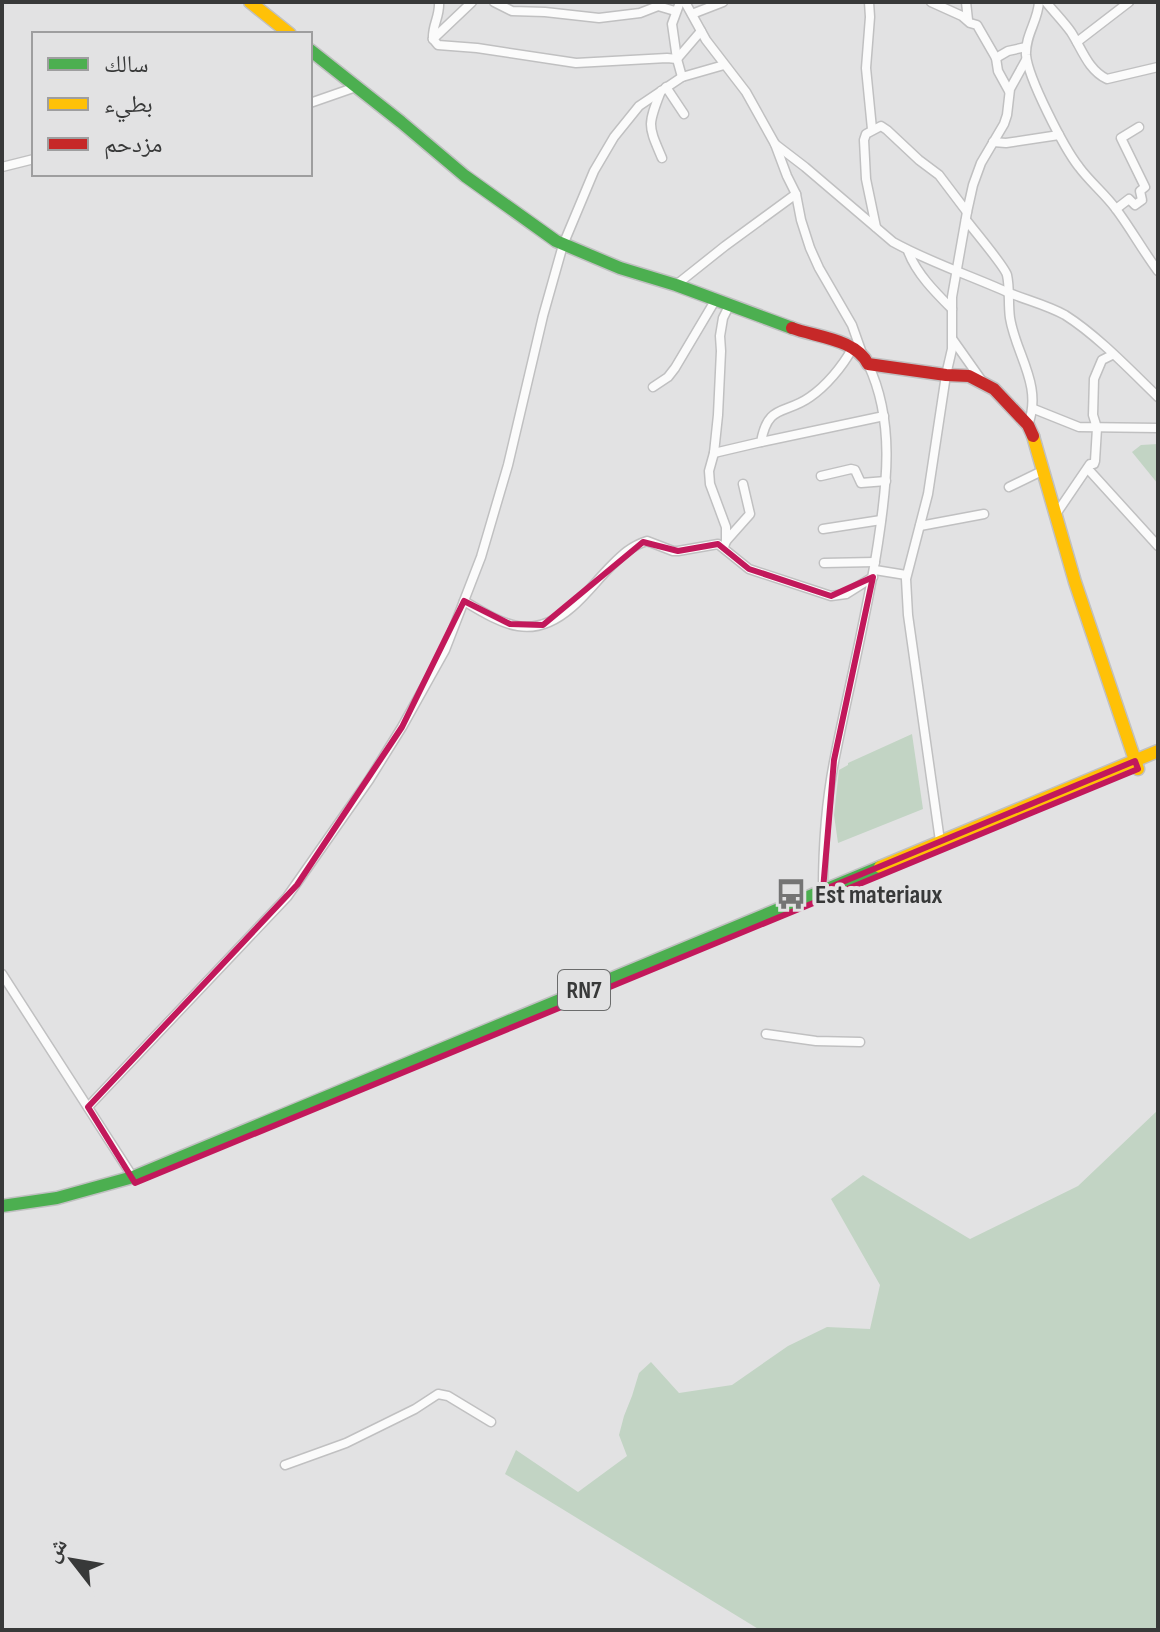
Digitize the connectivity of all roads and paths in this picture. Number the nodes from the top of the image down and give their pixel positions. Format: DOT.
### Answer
graph roads {
  1 [pos="250,2"];
  2 [pos="439,2"];
  3 [pos="472,2"];
  4 [pos="494,2"];
  5 [pos="682,2"];
  6 [pos="723,2"];
  7 [pos="869,2"];
  8 [pos="931,2"];
  9 [pos="966,2"];
  10 [pos="1039,2"];
  11 [pos="1046,2"];
  12 [pos="1129,2"];
  13 [pos="675,11"];
  14 [pos="692,14"];
  15 [pos="968,21"];
  16 [pos="701,31"];
  17 [pos="288,32"];
  18 [pos="433,39"];
  19 [pos="1077,42"];
  20 [pos="1026,47"];
  21 [pos="312,52"];
  22 [pos="996,58"];
  23 [pos="677,59"];
  24 [pos="1026,60"];
  25 [pos="724,65"];
  26 [pos="1158,67"];
  27 [pos="682,77"];
  28 [pos="356,87"];
  29 [pos="664,89"];
  30 [pos="1009,91"];
  31 [pos="312,102"];
  32 [pos="684,114"];
  33 [pos="1139,127"];
  34 [pos="872,129"];
  35 [pos="1059,135"];
  36 [pos="993,142"];
  37 [pos="775,144"];
  38 [pos="662,158"];
  39 [pos="32,160"];
  40 [pos="2,167"];
  41 [pos="796,194"];
  42 [pos="1116,209"];
  43 [pos="967,216"];
  44 [pos="876,227"];
  45 [pos="563,245"];
  46 [pos="908,251"];
  47 [pos="956,271"];
  48 [pos="1158,271"];
  49 [pos="676,285"];
  50 [pos="1008,292"];
  51 [pos="716,299"];
  52 [pos="730,304"];
  53 [pos="952,309"];
  54 [pos="952,339"];
  55 [pos="1112,355"];
  56 [pos="861,356"];
  57 [pos="946,375"];
  58 [pos="982,382"];
  59 [pos="653,387"];
  60 [pos="1158,397"];
  61 [pos="1034,409"];
  62 [pos="884,416"];
  63 [pos="1028,425"];
  64 [pos="1097,428"];
  65 [pos="1158,428"];
  66 [pos="761,442"];
  67 [pos="714,453"];
  68 [pos="1088,469"];
  69 [pos="1044,470"];
  70 [pos="821,476"];
  71 [pos="886,481"];
  72 [pos="743,484"];
  73 [pos="1009,487"];
  74 [pos="984,514"];
  75 [pos="1055,516"];
  76 [pos="881,520"];
  77 [pos="920,526"];
  78 [pos="823,529"];
  79 [pos="725,544"];
  80 [pos="1158,546"];
  81 [pos="824,563"];
  82 [pos="874,570"];
  83 [pos="906,575"];
  84 [pos="464,601"];
  85 [pos="1158,751"];
  86 [pos="1158,761"];
  87 [pos="1136,765"];
  88 [pos="940,842"];
  89 [pos="823,890"];
  90 [pos="2,974"];
  91 [pos="766,1034"];
  92 [pos="860,1042"];
  93 [pos="88,1107"];
  94 [pos="134,1180"];
  95 [pos="2,1206"];
  96 [pos="2,1215"];
  97 [pos="491,1422"];
  98 [pos="285,1465"];
  1 -- 17 [label="main road"];
  2 -- 18 [label="street"];
  3 -- 18 [label="street"];
  4 -- 13 [label="street"];
  5 -- 13 [label="street"];
  5 -- 14 [label="street"];
  6 -- 14 [label="street"];
  7 -- 34 [label="street"];
  8 -- 15 [label="street"];
  9 -- 15 [label="street"];
  10 -- 20 [label="street"];
  11 -- 19 [label="street"];
  12 -- 19 [label="street"];
  13 -- 23 [label="street"];
  14 -- 16 [label="street"];
  15 -- 22 [label="street"];
  16 -- 23 [label="street"];
  16 -- 25 [label="street"];
  18 -- 23 [label="street"];
  19 -- 26 [label="street"];
  20 -- 22 [label="street"];
  20 -- 24 [label="street"];
  21 -- 28 [label="main road"];
  22 -- 30 [label="street"];
  23 -- 27 [label="street"];
  24 -- 30 [label="street"];
  24 -- 35 [label="street"];
  25 -- 27 [label="street"];
  25 -- 37 [label="street"];
  27 -- 29 [label="street"];
  28 -- 31 [label="street"];
  28 -- 45 [label="main road"];
  29 -- 32 [label="street"];
  29 -- 38 [label="street"];
  29 -- 45 [label="street"];
  30 -- 36 [label="street"];
  33 -- 42 [label="street"];
  34 -- 43 [label="street"];
  34 -- 44 [label="street"];
  35 -- 36 [label="street"];
  35 -- 42 [label="street"];
  36 -- 43 [label="street"];
  37 -- 41 [label="street"];
  37 -- 44 [label="street"];
  39 -- 40 [label="street"];
  41 -- 49 [label="street"];
  41 -- 56 [label="street"];
  42 -- 48 [label="street"];
  43 -- 47 [label="street"];
  43 -- 50 [label="street"];
  44 -- 46 [label="street"];
  45 -- 49 [label="main road"];
  45 -- 84 [label="street"];
  46 -- 47 [label="street"];
  46 -- 53 [label="street"];
  47 -- 50 [label="street"];
  47 -- 53 [label="street"];
  49 -- 51 [label="main road"];
  50 -- 55 [label="street"];
  50 -- 61 [label="street"];
  51 -- 52 [label="main road"];
  51 -- 59 [label="street"];
  52 -- 56 [label="main road"];
  52 -- 67 [label="street"];
  53 -- 54 [label="street"];
  54 -- 57 [label="street"];
  54 -- 58 [label="street"];
  55 -- 60 [label="street"];
  55 -- 64 [label="street"];
  56 -- 57 [label="main road"];
  56 -- 62 [label="street"];
  56 -- 66 [label="street"];
  57 -- 58 [label="main road"];
  57 -- 77 [label="street"];
  58 -- 63 [label="main road"];
  61 -- 63 [label="street"];
  61 -- 64 [label="street"];
  62 -- 66 [label="street"];
  62 -- 71 [label="street"];
  63 -- 69 [label="main road"];
  64 -- 65 [label="street"];
  64 -- 68 [label="street"];
  66 -- 67 [label="street"];
  67 -- 79 [label="street"];
  68 -- 75 [label="street"];
  68 -- 80 [label="street"];
  69 -- 73 [label="street"];
  69 -- 75 [label="main road"];
  70 -- 71 [label="street"];
  71 -- 76 [label="street"];
  72 -- 79 [label="street"];
  74 -- 77 [label="street"];
  75 -- 87 [label="main road"];
  76 -- 78 [label="street"];
  76 -- 82 [label="street"];
  77 -- 83 [label="street"];
  79 -- 82 [label="street"];
  79 -- 84 [label="street"];
  81 -- 82 [label="street"];
  82 -- 83 [label="street"];
  82 -- 89 [label="street"];
  83 -- 88 [label="street"];
  84 -- 93 [label="street"];
  85 -- 87 [label="main road, RN7"];
  86 -- 87 [label="main road, RN7"];
  87 -- 88 [label="main road, RN7"];
  87 -- 94 [label="main road, RN7"];
  88 -- 89 [label="main road, RN7"];
  89 -- 94 [label="main road, RN7"];
  90 -- 93 [label="street"];
  91 -- 92 [label="street"];
  93 -- 94 [label="street"];
  94 -- 95 [label="main road, RN7"];
  94 -- 96 [label="main road, RN7"];
  97 -- 98 [label="street"];
}
